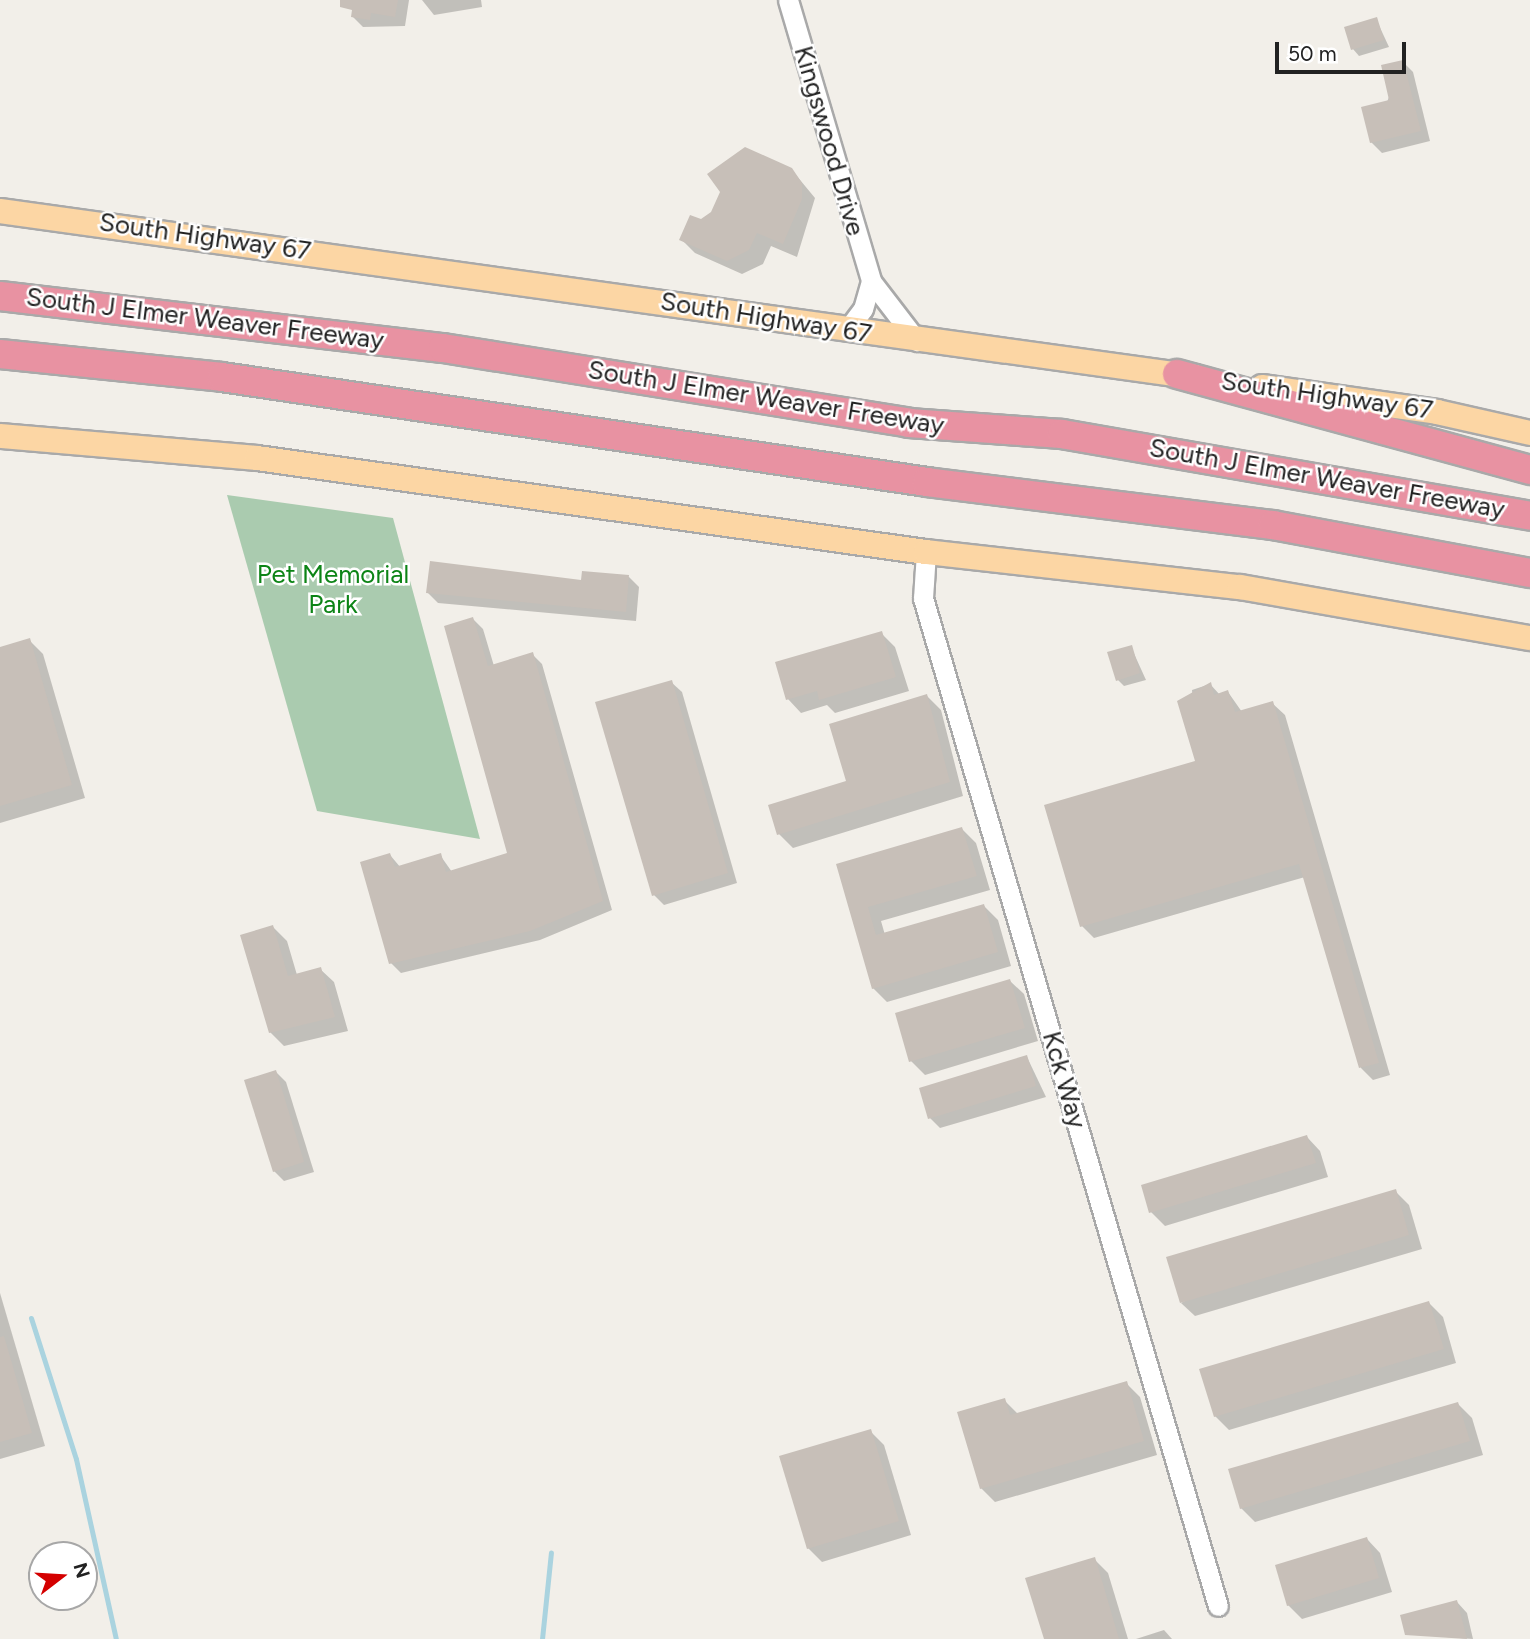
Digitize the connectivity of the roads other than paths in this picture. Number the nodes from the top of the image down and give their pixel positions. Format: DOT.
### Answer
graph roads {
  1 [pos="788,0"];
  2 [pos="0,212"];
  3 [pos="870,281"];
  4 [pos="0,296"];
  5 [pos="846,330"];
  6 [pos="917,342"];
  7 [pos="0,354"];
  8 [pos="1177,374"];
  9 [pos="1530,433"];
  10 [pos="0,436"];
  11 [pos="1530,470"];
  12 [pos="1530,516"];
  13 [pos="926,552"];
  14 [pos="1530,573"];
  15 [pos="1530,638"];
  16 [pos="1218,1606"];
  1 -- 3 [label="street, Kingswood Drive"];
  2 -- 5 [label="main road, South Highway 67"];
  3 -- 5 [label="street"];
  3 -- 6 [label="street, Kingswood Drive"];
  4 -- 12 [label="highway, South J Elmer Weaver Freeway"];
  5 -- 6 [label="main road, South Highway 67"];
  6 -- 8 [label="main road, South Highway 67"];
  7 -- 14 [label="highway, South J Elmer Weaver Freeway"];
  8 -- 9 [label="main road, South Highway 67"];
  8 -- 11 [label="highway"];
  10 -- 13 [label="main road"];
  13 -- 15 [label="main road"];
  13 -- 16 [label="street, Kck Way"];
}
